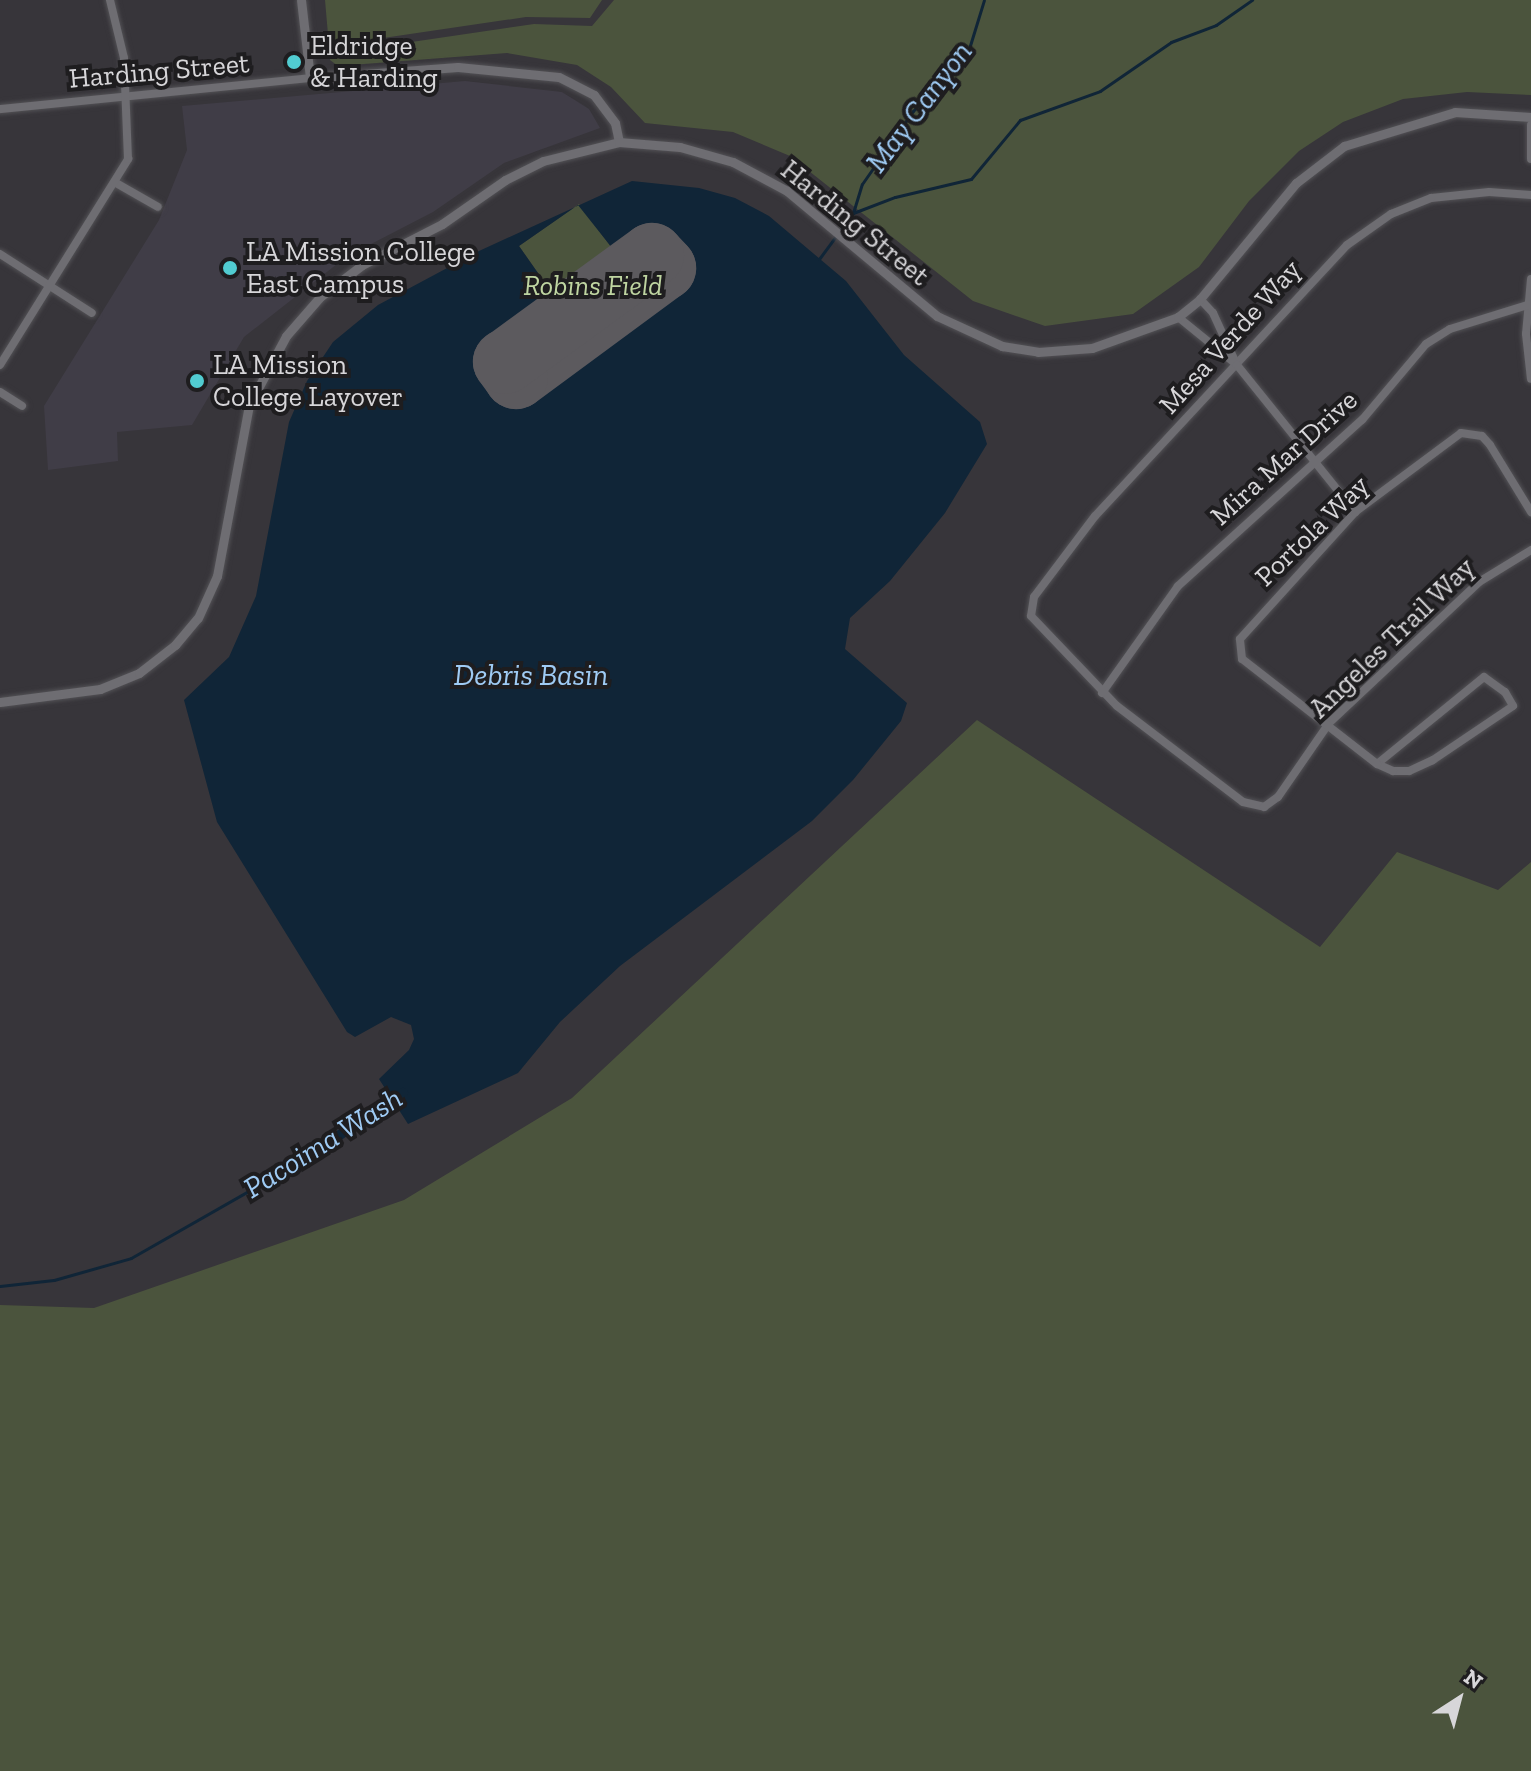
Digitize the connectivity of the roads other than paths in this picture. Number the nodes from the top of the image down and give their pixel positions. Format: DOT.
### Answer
graph roads {
  1 [pos="110,0"];
  2 [pos="301,0"];
  3 [pos="310,78"];
  4 [pos="128,96"];
  5 [pos="0,109"];
  6 [pos="1531,117"];
  7 [pos="1531,125"];
  8 [pos="619,142"];
  9 [pos="1531,159"];
  10 [pos="116,183"];
  11 [pos="1531,195"];
  12 [pos="158,207"];
  13 [pos="0,254"];
  14 [pos="1531,279"];
  15 [pos="49,285"];
  16 [pos="1200,299"];
  17 [pos="1530,305"];
  18 [pos="92,313"];
  19 [pos="1178,317"];
  20 [pos="0,365"];
  21 [pos="1237,365"];
  22 [pos="1531,379"];
  23 [pos="0,392"];
  24 [pos="22,406"];
  25 [pos="1315,462"];
  26 [pos="1355,512"];
  27 [pos="1531,512"];
  28 [pos="1531,550"];
  29 [pos="1102,693"];
  30 [pos="0,702"];
  31 [pos="1329,723"];
  32 [pos="1377,764"];
  1 -- 4 [label="street"];
  2 -- 3 [label="street"];
  3 -- 4 [label="street, Harding Street"];
  3 -- 8 [label="street, Harding Street"];
  4 -- 5 [label="street, Harding Street"];
  4 -- 10 [label="street"];
  6 -- 16 [label="street, Harding Street"];
  7 -- 9 [label="street"];
  8 -- 19 [label="street, Harding Street"];
  8 -- 30 [label="street"];
  10 -- 12 [label="street"];
  10 -- 15 [label="street"];
  11 -- 21 [label="street, Mesa Verde Way"];
  13 -- 15 [label="street"];
  14 -- 17 [label="street"];
  15 -- 18 [label="street"];
  15 -- 20 [label="street"];
  16 -- 19 [label="street, Harding Street"];
  16 -- 21 [label="street"];
  17 -- 22 [label="street"];
  17 -- 25 [label="street, Mira Mar Drive"];
  19 -- 21 [label="street"];
  21 -- 25 [label="street"];
  21 -- 29 [label="street, Mesa Verde Way"];
  23 -- 24 [label="street"];
  25 -- 26 [label="street"];
  25 -- 29 [label="street, Mira Mar Drive"];
  26 -- 27 [label="street, Portola Way"];
  26 -- 31 [label="street, Portola Way"];
  28 -- 31 [label="street, Angeles Trail Way"];
  29 -- 31 [label="street, Angeles Trail Way"];
  31 -- 32 [label="street"];
  32 -- 32 [label="street"];
}
